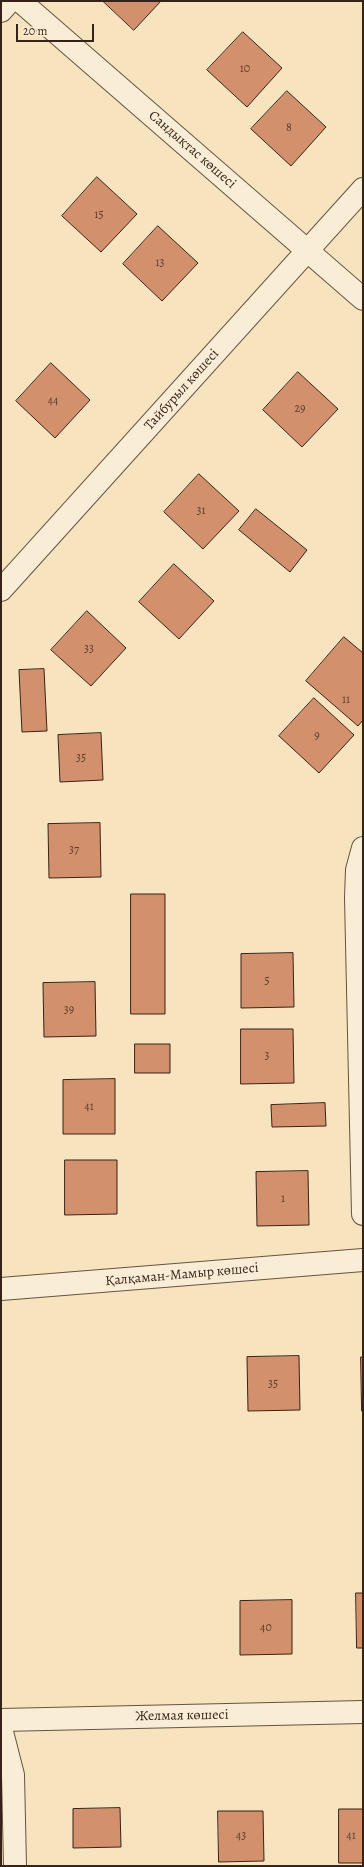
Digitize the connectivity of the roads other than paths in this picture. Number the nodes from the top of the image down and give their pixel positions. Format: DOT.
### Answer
graph roads {
  1 [pos="10,1"];
  2 [pos="20,1"];
  3 [pos="1,11"];
  4 [pos="363,189"];
  5 [pos="308,251"];
  6 [pos="363,299"];
  7 [pos="1,590"];
  8 [pos="363,848"];
  9 [pos="363,1214"];
  10 [pos="363,1260"];
  11 [pos="1,1289"];
  12 [pos="363,1712"];
  13 [pos="1,1720"];
  14 [pos="1,1728"];
  15 [pos="15,1866"];
  1 -- 3 [label="street"];
  2 -- 5 [label="street, Сандықтас көшесі"];
  4 -- 5 [label="street, Тайбурыл көшесі"];
  5 -- 6 [label="street, Сандықтас көшесі"];
  5 -- 7 [label="street, Тайбурыл көшесі"];
  8 -- 9 [label="street"];
  10 -- 11 [label="street, Қалқаман-Мамыр көшесі"];
  12 -- 13 [label="street, Желмая көшесі"];
  14 -- 15 [label="street"];
}
